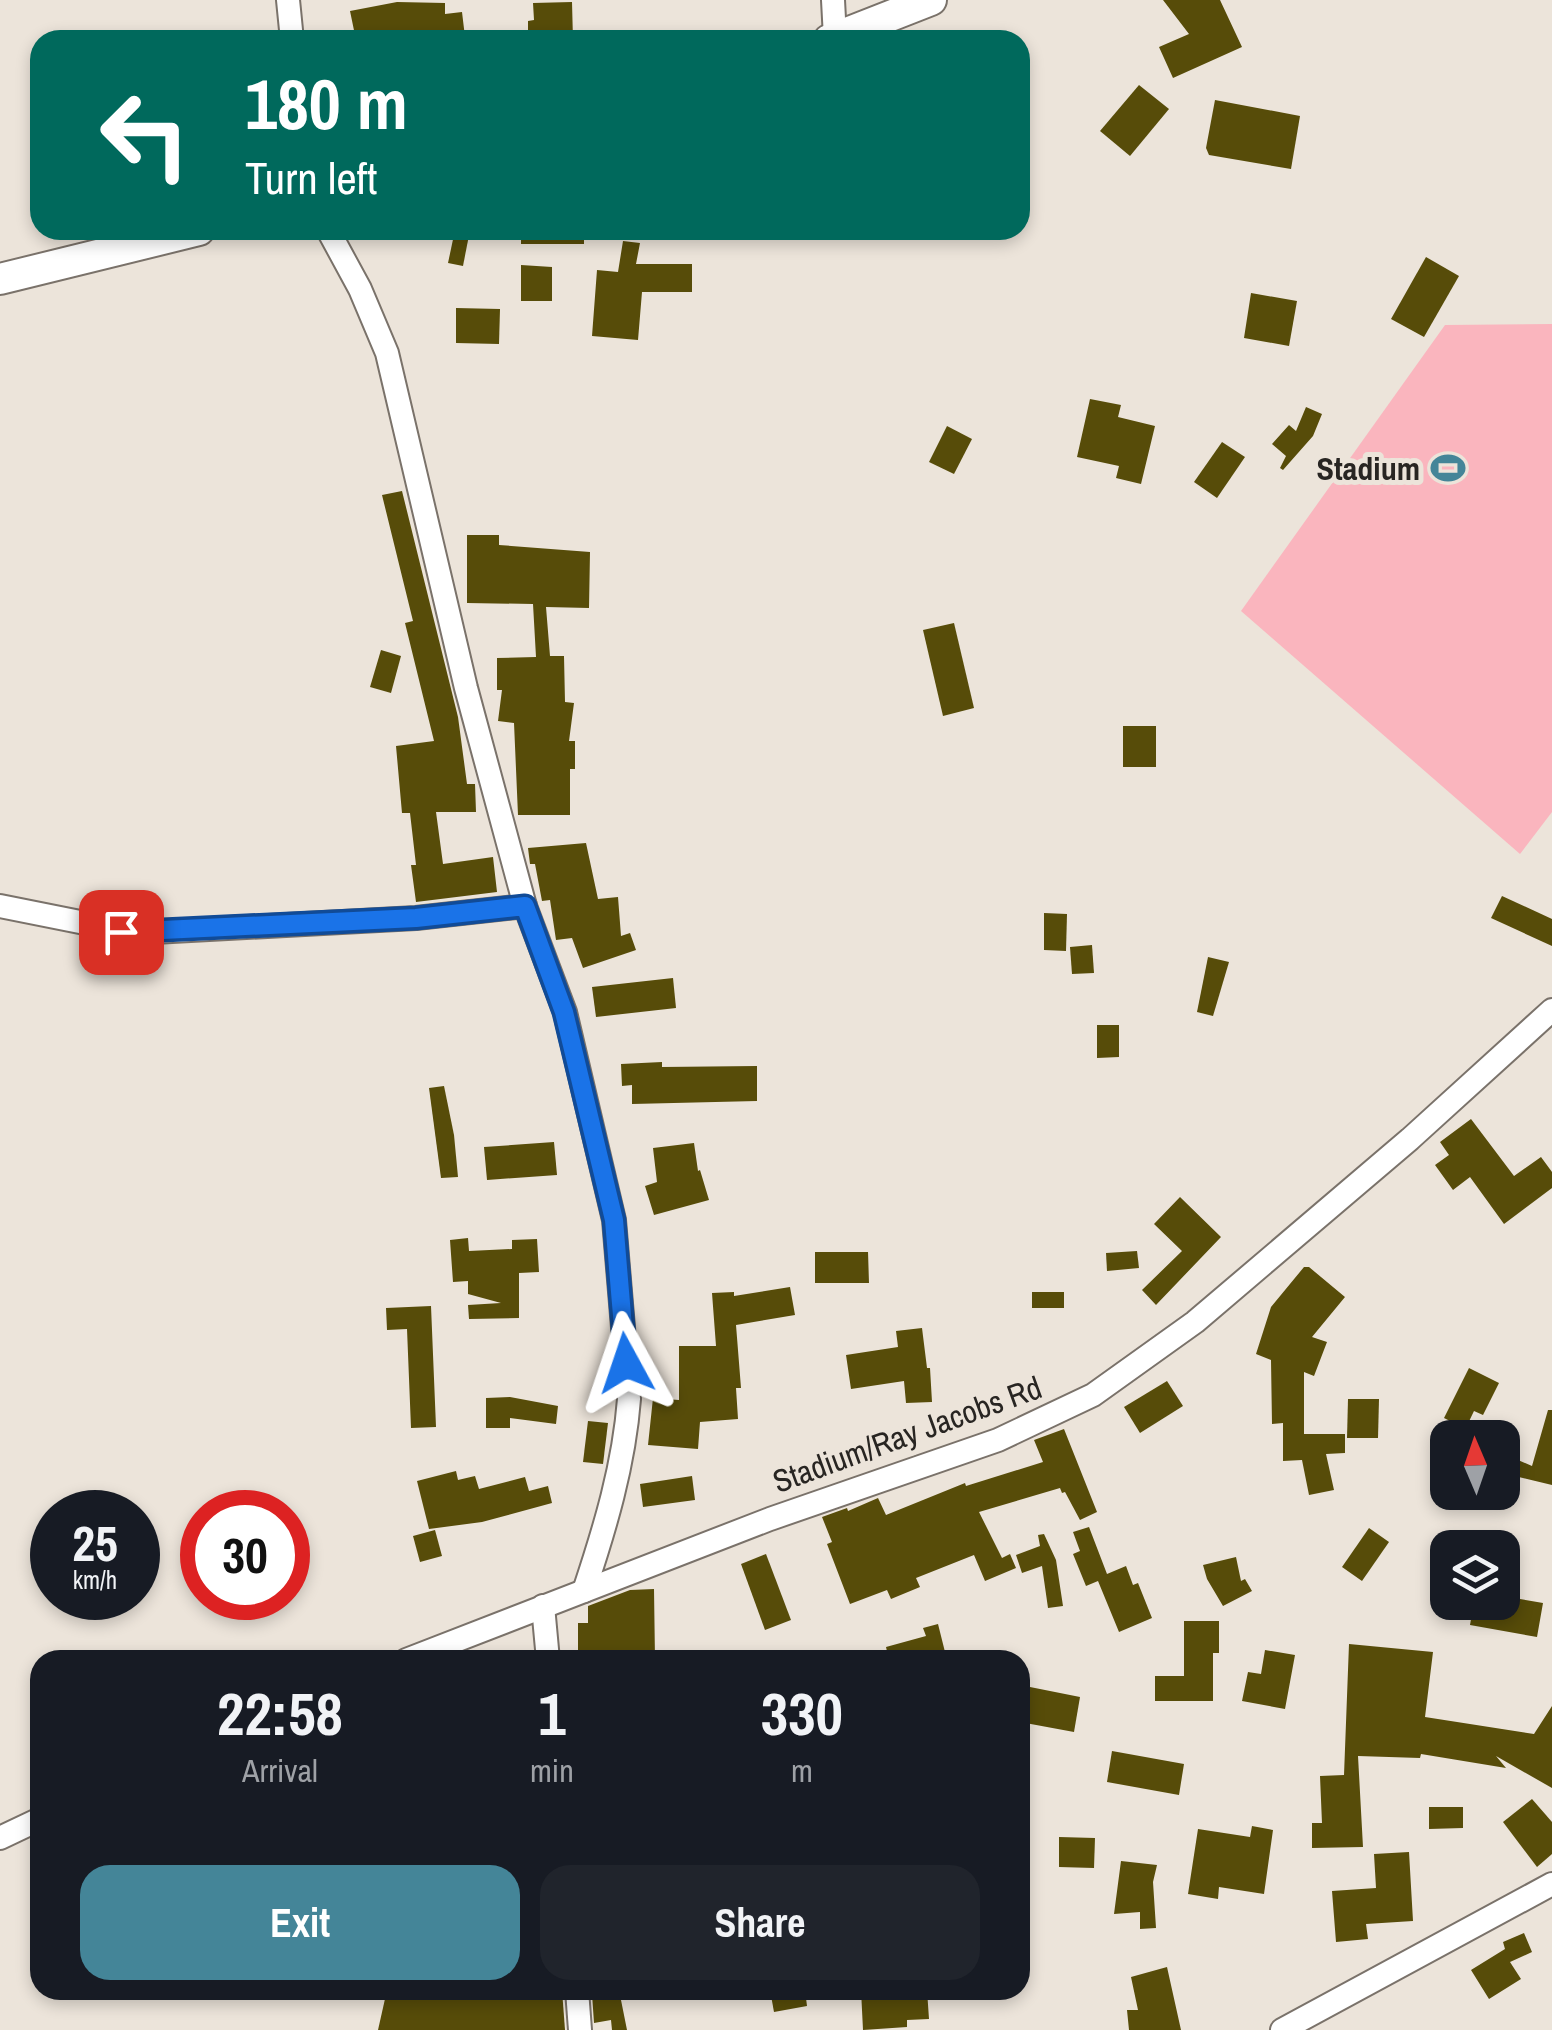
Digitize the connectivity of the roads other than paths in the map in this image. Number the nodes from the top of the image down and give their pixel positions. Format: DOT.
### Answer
graph roads {
  1 [pos="288,0"];
  2 [pos="833,0"];
  3 [pos="931,0"];
  4 [pos="291,30"];
  5 [pos="832,30"];
  6 [pos="855,30"];
  7 [pos="158,240"];
  8 [pos="333,240"];
  9 [pos="0,279"];
  10 [pos="0,906"];
  11 [pos="525,906"];
  12 [pos="1552,1010"];
  13 [pos="584,1591"];
  14 [pos="543,1606"];
  15 [pos="431,1650"];
  16 [pos="547,1650"];
  17 [pos="30,1824"];
  18 [pos="0,1838"];
  19 [pos="1552,1884"];
  20 [pos="578,2000"];
  21 [pos="580,2030"];
  22 [pos="1282,2030"];
  1 -- 4 [label="street"];
  2 -- 5 [label="street"];
  3 -- 6 [label="main road"];
  7 -- 9 [label="main road"];
  8 -- 11 [label="street"];
  10 -- 11 [label="street"];
  11 -- 13 [label="street"];
  12 -- 13 [label="street, Stadium/Ray Jacobs Rd"];
  13 -- 14 [label="street, Stadium/Ray Jacobs Rd"];
  14 -- 15 [label="street, Stadium/Ray Jacobs Rd"];
  14 -- 16 [label="street"];
  17 -- 18 [label="street"];
  19 -- 22 [label="street"];
  20 -- 21 [label="street"];
}
